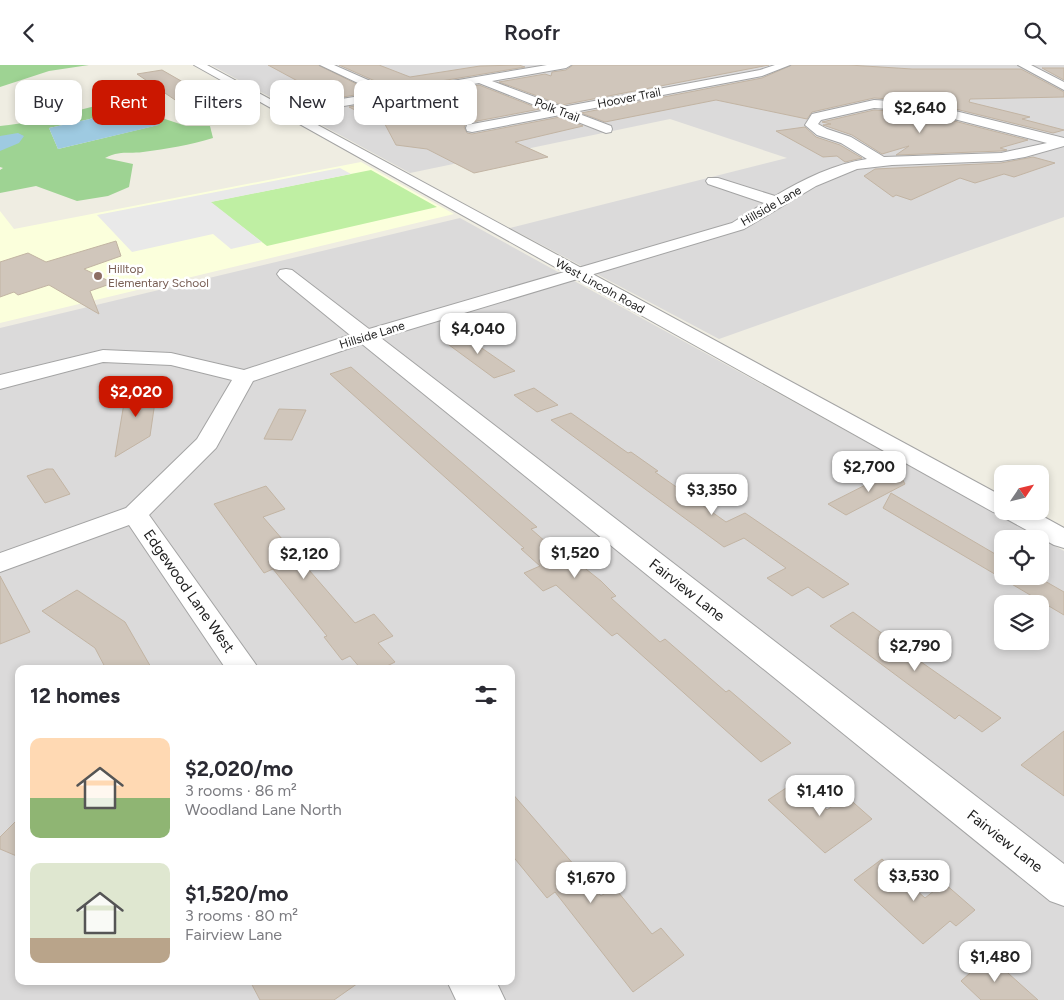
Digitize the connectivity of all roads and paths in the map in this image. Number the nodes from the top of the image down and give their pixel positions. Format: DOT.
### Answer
graph roads {
  1 [pos="199,65"];
  2 [pos="325,65"];
  3 [pos="566,65"];
  4 [pos="785,65"];
  5 [pos="1023,65"];
  6 [pos="359,80"];
  7 [pos="481,80"];
  8 [pos="477,81"];
  9 [pos="1064,87"];
  10 [pos="270,104"];
  11 [pos="561,111"];
  12 [pos="309,125"];
  13 [pos="472,128"];
  14 [pos="606,129"];
  15 [pos="1062,142"];
  16 [pos="882,162"];
  17 [pos="713,181"];
  18 [pos="777,202"];
  19 [pos="286,274"];
  20 [pos="578,274"];
  21 [pos="366,336"];
  22 [pos="245,377"];
  23 [pos="0,382"];
  24 [pos="994,502"];
  25 [pos="135,514"];
  26 [pos="1029,520"];
  27 [pos="1064,539"];
  28 [pos="0,563"];
  29 [pos="240,665"];
  30 [pos="1064,888"];
  31 [pos="472,985"];
  32 [pos="483,1000"];
  1 -- 10 [label="street, West Lincoln Road"];
  2 -- 6 [label="street"];
  3 -- 7 [label="street"];
  4 -- 11 [label="street, Hoover Trail"];
  5 -- 9 [label="street"];
  7 -- 8 [label="street"];
  7 -- 11 [label="street, Polk Trail"];
  11 -- 13 [label="street, Hoover Trail"];
  11 -- 14 [label="street, Polk Trail"];
  12 -- 20 [label="street, West Lincoln Road"];
  15 -- 16 [label="street, Hillside Lane"];
  15 -- 16 [label="street"];
  16 -- 18 [label="street, Hillside Lane"];
  17 -- 18 [label="street"];
  18 -- 20 [label="street, Hillside Lane"];
  19 -- 21 [label="street, Fairview Lane"];
  20 -- 21 [label="street, Hillside Lane"];
  20 -- 24 [label="street, West Lincoln Road"];
  21 -- 22 [label="street, Hillside Lane"];
  21 -- 30 [label="street, Fairview Lane"];
  22 -- 23 [label="street"];
  22 -- 25 [label="street"];
  25 -- 28 [label="street"];
  25 -- 29 [label="street, Edgewood Lane West"];
  26 -- 27 [label="street"];
  31 -- 32 [label="street"];
}
